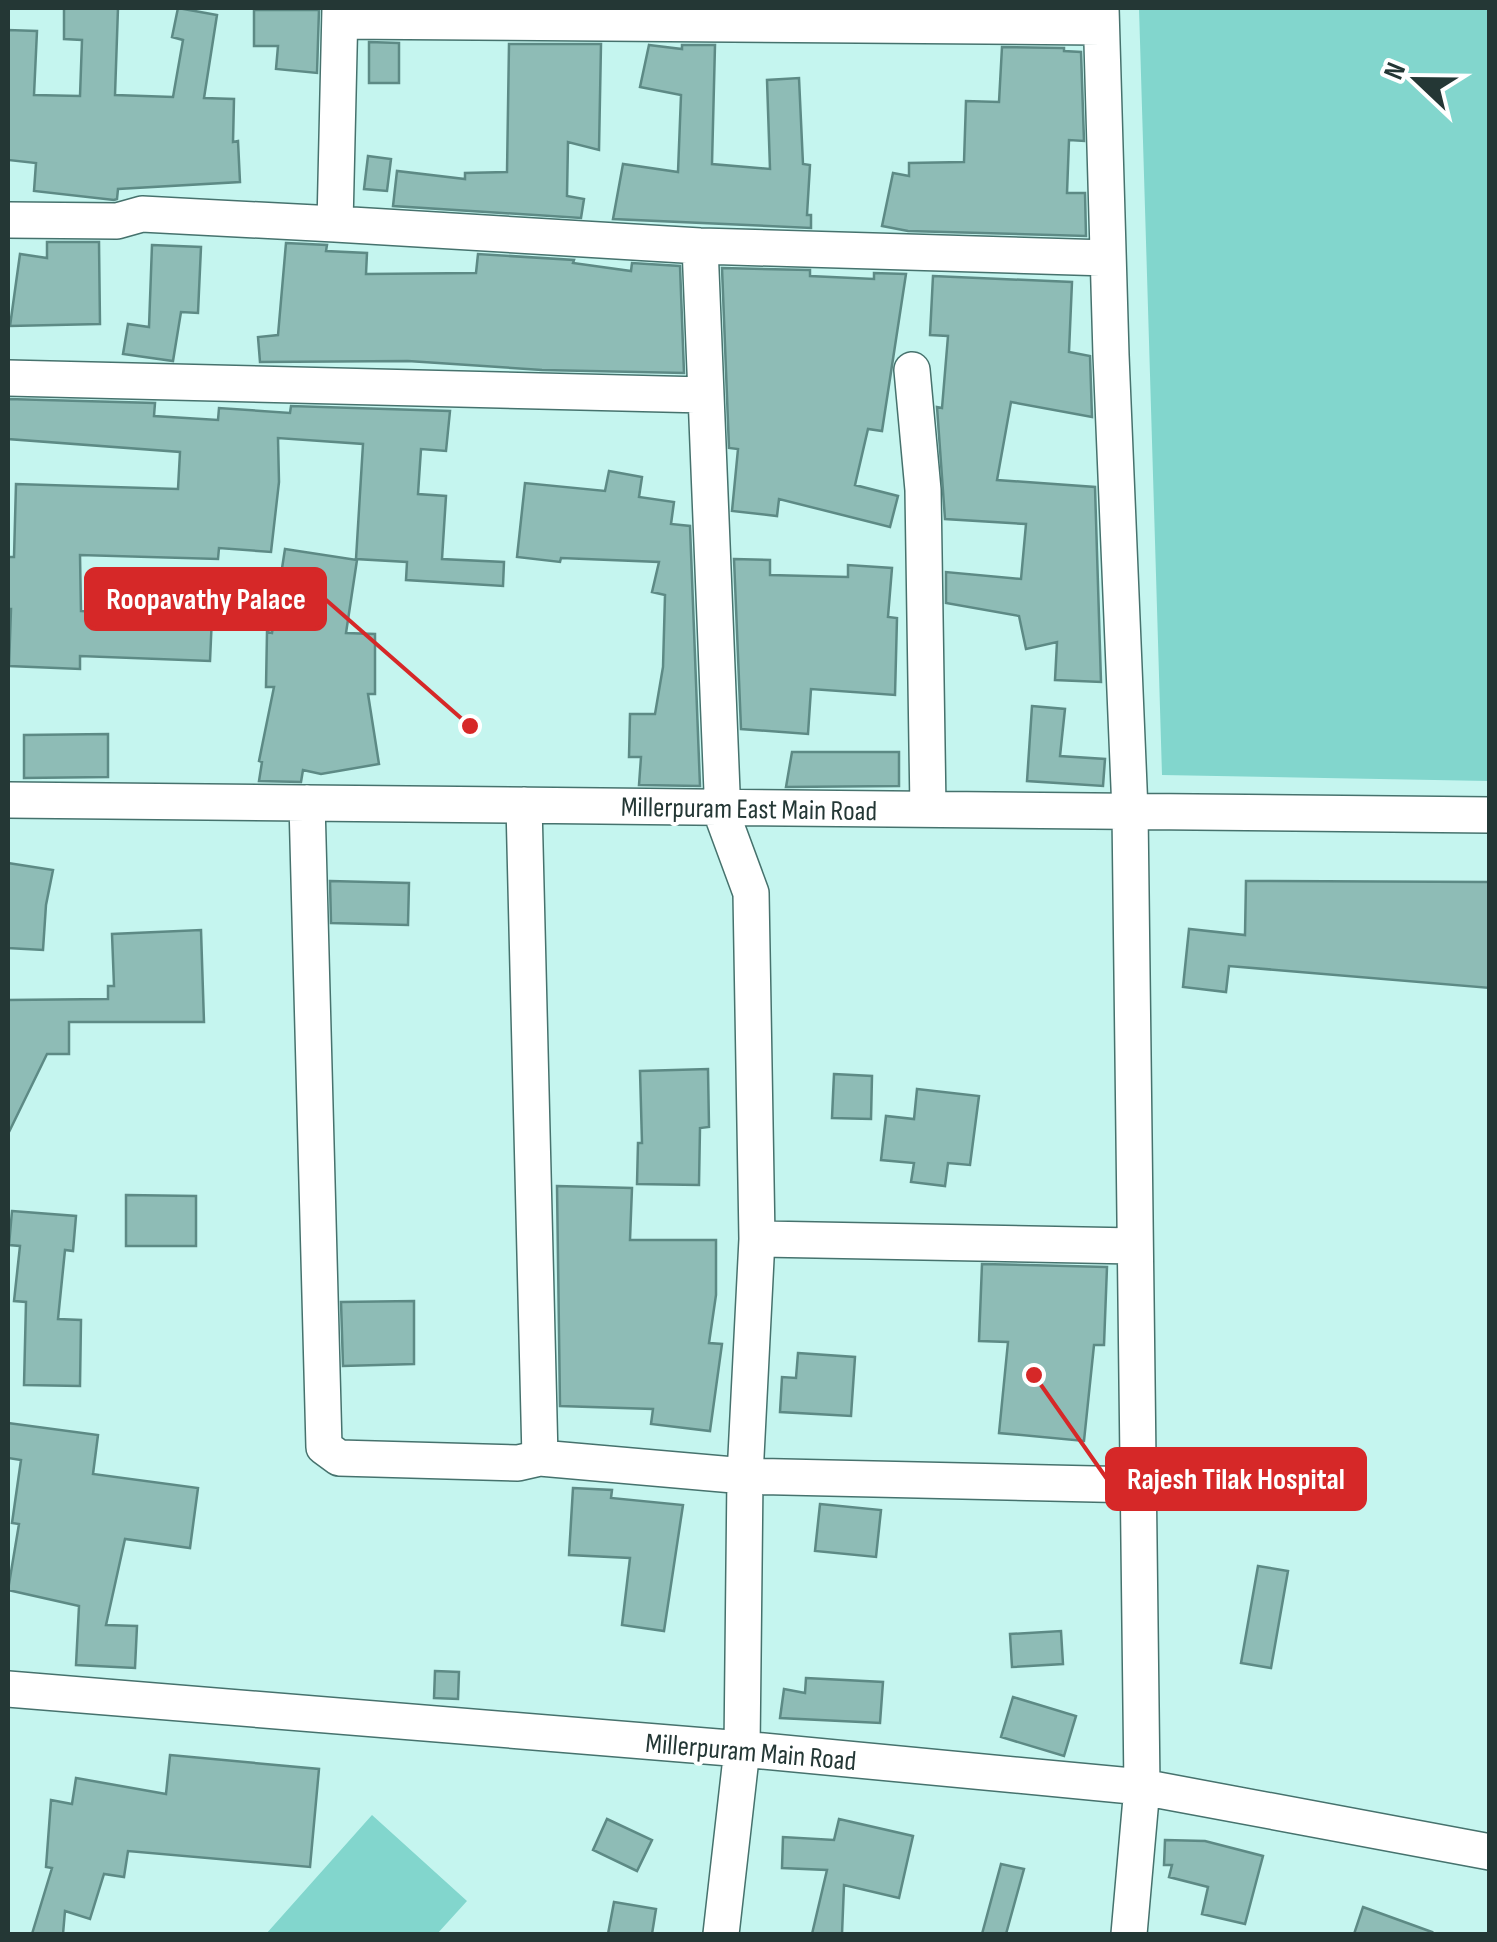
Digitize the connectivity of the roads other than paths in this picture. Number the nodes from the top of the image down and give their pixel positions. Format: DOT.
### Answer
graph roads {
  1 [pos="340,14"];
  2 [pos="1101,17"];
  3 [pos="8,220"];
  4 [pos="335,224"];
  5 [pos="700,246"];
  6 [pos="1108,258"];
  7 [pos="912,370"];
  8 [pos="8,378"];
  9 [pos="704,394"];
  10 [pos="8,800"];
  11 [pos="307,803"];
  12 [pos="524,806"];
  13 [pos="723,807"];
  14 [pos="928,809"];
  15 [pos="1130,812"];
  16 [pos="1490,815"];
  17 [pos="757,1239"];
  18 [pos="1136,1246"];
  19 [pos="540,1458"];
  20 [pos="745,1476"];
  21 [pos="1138,1485"];
  22 [pos="8,1689"];
  23 [pos="742,1749"];
  24 [pos="1142,1787"];
  25 [pos="1490,1852"];
  26 [pos="720,1934"];
  27 [pos="1129,1934"];
  1 -- 2 [label="street"];
  1 -- 4 [label="street"];
  2 -- 6 [label="street"];
  3 -- 4 [label="street"];
  4 -- 5 [label="street"];
  5 -- 6 [label="street"];
  5 -- 9 [label="street"];
  6 -- 15 [label="street"];
  7 -- 14 [label="street"];
  8 -- 9 [label="street"];
  9 -- 13 [label="street"];
  10 -- 11 [label="street, Millerpuram East Main Road"];
  11 -- 12 [label="street, Millerpuram East Main Road"];
  11 -- 19 [label="street"];
  12 -- 13 [label="street, Millerpuram East Main Road"];
  12 -- 19 [label="street"];
  13 -- 14 [label="street, Millerpuram East Main Road"];
  13 -- 17 [label="street"];
  14 -- 15 [label="street, Millerpuram East Main Road"];
  15 -- 16 [label="street, Millerpuram East Main Road"];
  15 -- 18 [label="street"];
  17 -- 18 [label="street"];
  17 -- 20 [label="street"];
  18 -- 21 [label="street"];
  19 -- 20 [label="street"];
  20 -- 21 [label="street"];
  20 -- 23 [label="street"];
  21 -- 24 [label="street"];
  22 -- 23 [label="street, Millerpuram Main Road"];
  23 -- 24 [label="street, Millerpuram Main Road"];
  23 -- 26 [label="street"];
  24 -- 25 [label="street, Millerpuram Main Road"];
  24 -- 27 [label="street"];
}
